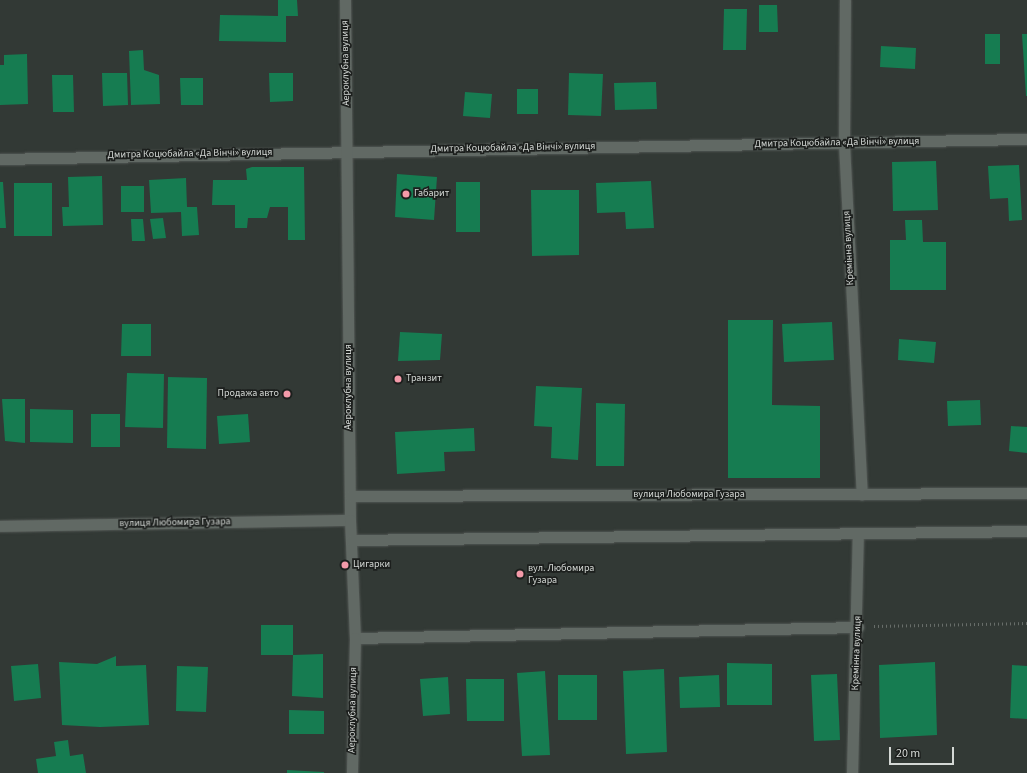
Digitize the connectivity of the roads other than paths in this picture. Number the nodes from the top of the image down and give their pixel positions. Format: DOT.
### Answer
graph roads {
  1 [pos="345,0"];
  2 [pos="845,0"];
  3 [pos="1027,139"];
  4 [pos="844,143"];
  5 [pos="348,151"];
  6 [pos="0,159"];
  7 [pos="1027,493"];
  8 [pos="862,495"];
  9 [pos="350,496"];
  10 [pos="350,520"];
  11 [pos="0,526"];
  12 [pos="1027,531"];
  13 [pos="858,533"];
  14 [pos="351,540"];
  15 [pos="858,627"];
  16 [pos="355,638"];
  17 [pos="352,773"];
  18 [pos="852,773"];
  1 -- 5 [label="street, Аероклубна вулиця"];
  2 -- 4 [label="street, Кремінна вулиця"];
  3 -- 4 [label="street, Дмитра Коцюбайла «Да Вінчі» вулиця"];
  4 -- 5 [label="street, Дмитра Коцюбайла «Да Вінчі» вулиця"];
  4 -- 8 [label="street, Кремінна вулиця"];
  5 -- 6 [label="street, Дмитра Коцюбайла «Да Вінчі» вулиця"];
  5 -- 9 [label="street, Аероклубна вулиця"];
  7 -- 8 [label="street, вулиця Любомира Гузара"];
  8 -- 9 [label="street, вулиця Любомира Гузара"];
  9 -- 10 [label="street, Аероклубна вулиця"];
  10 -- 11 [label="street, вулиця Любомира Гузара"];
  10 -- 14 [label="street, Аероклубна вулиця"];
  12 -- 13 [label="street"];
  13 -- 14 [label="street"];
  13 -- 15 [label="street, Кремінна вулиця"];
  14 -- 16 [label="street, Аероклубна вулиця"];
  15 -- 16 [label="street"];
  15 -- 18 [label="street, Кремінна вулиця"];
  16 -- 17 [label="street, Аероклубна вулиця"];
}
